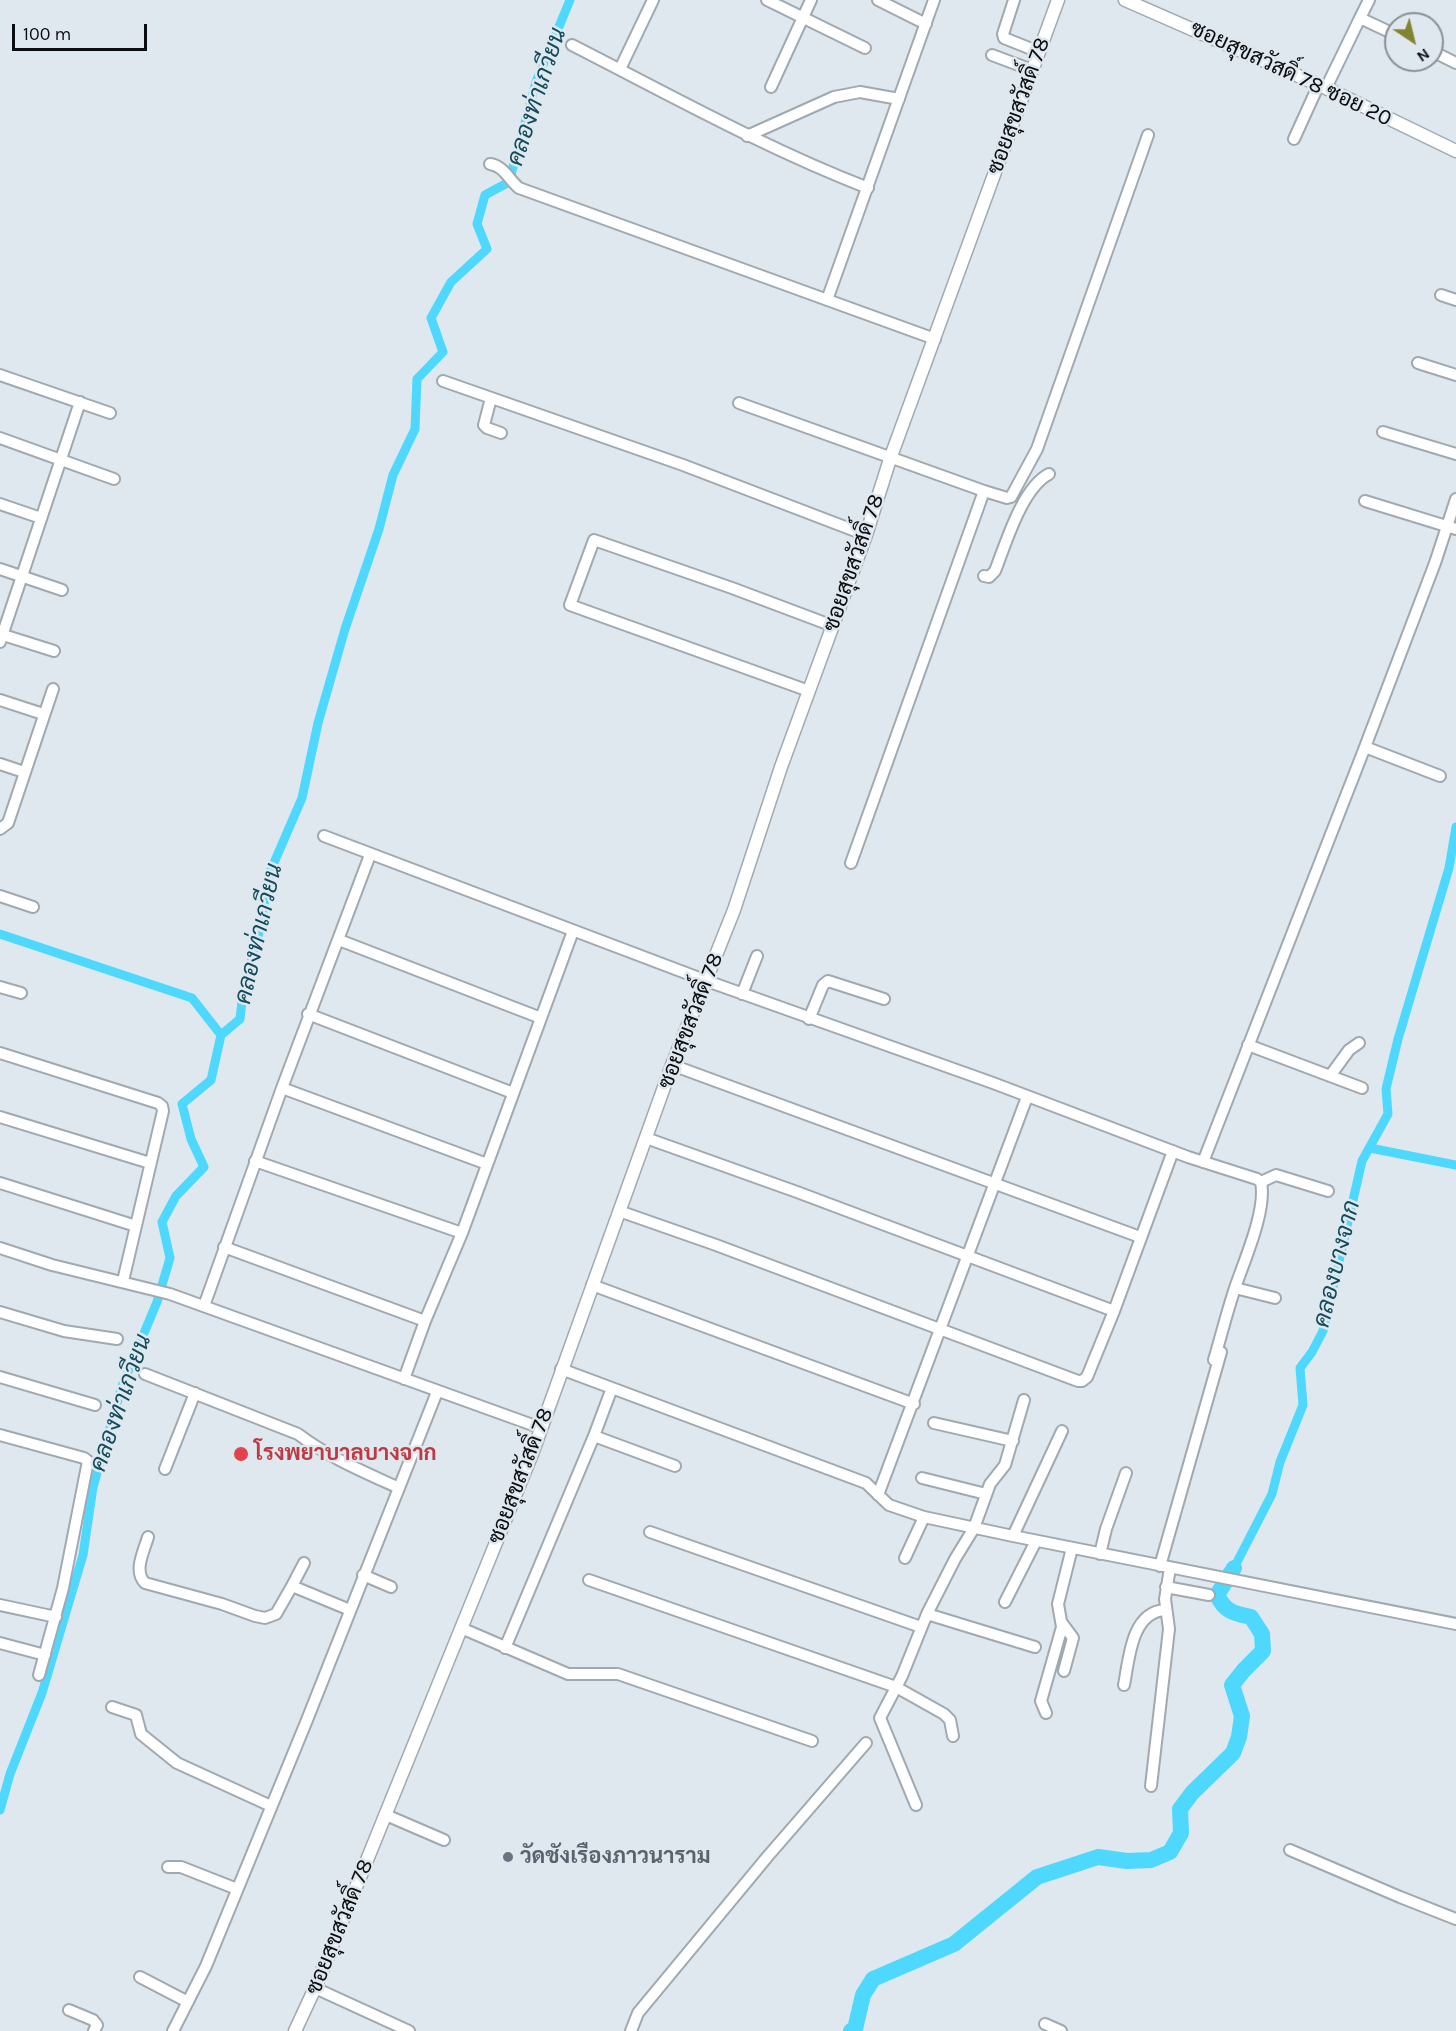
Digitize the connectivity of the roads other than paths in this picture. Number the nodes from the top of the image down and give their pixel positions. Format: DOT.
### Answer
graph roads {
  1 [pos="653,0"];
  2 [pos="767,0"];
  3 [pos="811,0"];
  4 [pos="878,0"];
  5 [pos="934,0"];
  6 [pos="1014,0"];
  7 [pos="1058,0"];
  8 [pos="1125,0"];
  9 [pos="1369,0"];
  10 [pos="803,17"];
  11 [pos="1359,18"];
  12 [pos="926,24"];
  13 [pos="1384,29"];
  14 [pos="572,45"];
  15 [pos="865,48"];
  16 [pos="1039,52"];
  17 [pos="992,55"];
  18 [pos="620,69"];
  19 [pos="1032,70"];
  20 [pos="1323,86"];
  21 [pos="771,87"];
  22 [pos="899,99"];
  23 [pos="1148,135"];
  24 [pos="747,136"];
  25 [pos="1294,139"];
  26 [pos="1456,151"];
  27 [pos="495,165"];
  28 [pos="868,188"];
  29 [pos="1441,295"];
  30 [pos="827,300"];
  31 [pos="1456,300"];
  32 [pos="935,339"];
  33 [pos="1418,363"];
  34 [pos="0,375"];
  35 [pos="1456,375"];
  36 [pos="443,381"];
  37 [pos="491,398"];
  38 [pos="80,402"];
  39 [pos="739,404"];
  40 [pos="110,413"];
  41 [pos="1383,432"];
  42 [pos="501,433"];
  43 [pos="0,438"];
  44 [pos="1456,454"];
  45 [pos="890,459"];
  46 [pos="61,460"];
  47 [pos="1049,474"];
  48 [pos="114,479"];
  49 [pos="984,491"];
  50 [pos="1011,497"];
  51 [pos="1456,499"];
  52 [pos="1365,501"];
  53 [pos="0,504"];
  54 [pos="1022,506"];
  55 [pos="41,518"];
  56 [pos="1451,528"];
  57 [pos="866,535"];
  58 [pos="0,569"];
  59 [pos="984,576"];
  60 [pos="21,577"];
  61 [pos="62,590"];
  62 [pos="833,626"];
  63 [pos="1,637"];
  64 [pos="54,651"];
  65 [pos="52,689"];
  66 [pos="809,691"];
  67 [pos="0,699"];
  68 [pos="43,714"];
  69 [pos="1365,747"];
  70 [pos="0,764"];
  71 [pos="24,772"];
  72 [pos="1440,776"];
  73 [pos="0,829"];
  74 [pos="324,836"];
  75 [pos="370,855"];
  76 [pos="851,863"];
  77 [pos="0,896"];
  78 [pos="33,907"];
  79 [pos="573,932"];
  80 [pos="339,940"];
  81 [pos="757,957"];
  82 [pos="706,981"];
  83 [pos="0,987"];
  84 [pos="21,993"];
  85 [pos="742,994"];
  86 [pos="884,999"];
  87 [pos="309,1014"];
  88 [pos="541,1018"];
  89 [pos="809,1019"];
  90 [pos="1359,1043"];
  91 [pos="1248,1046"];
  92 [pos="0,1053"];
  93 [pos="672,1065"];
  94 [pos="1330,1076"];
  95 [pos="282,1088"];
  96 [pos="1362,1088"];
  97 [pos="513,1093"];
  98 [pos="1027,1096"];
  99 [pos="0,1117"];
  100 [pos="646,1138"];
  101 [pos="1173,1152"];
  102 [pos="255,1161"];
  103 [pos="1203,1162"];
  104 [pos="150,1163"];
  105 [pos="487,1164"];
  106 [pos="1260,1182"];
  107 [pos="0,1183"];
  108 [pos="994,1184"];
  109 [pos="1328,1191"];
  110 [pos="619,1211"];
  111 [pos="136,1226"];
  112 [pos="462,1233"];
  113 [pos="1140,1237"];
  114 [pos="224,1247"];
  115 [pos="0,1248"];
  116 [pos="966,1257"];
  117 [pos="123,1281"];
  118 [pos="592,1285"];
  119 [pos="1235,1288"];
  120 [pos="1275,1298"];
  121 [pos="204,1306"];
  122 [pos="1114,1311"];
  123 [pos="0,1312"];
  124 [pos="1232,1312"];
  125 [pos="425,1321"];
  126 [pos="939,1329"];
  127 [pos="117,1339"];
  128 [pos="1214,1360"];
  129 [pos="561,1369"];
  130 [pos="145,1374"];
  131 [pos="0,1377"];
  132 [pos="404,1379"];
  133 [pos="612,1388"];
  134 [pos="436,1392"];
  135 [pos="195,1393"];
  136 [pos="1024,1400"];
  137 [pos="914,1404"];
  138 [pos="94,1405"];
  139 [pos="934,1423"];
  140 [pos="541,1428"];
  141 [pos="1062,1431"];
  142 [pos="0,1435"];
  143 [pos="594,1436"];
  144 [pos="1013,1441"];
  145 [pos="675,1466"];
  146 [pos="165,1469"];
  147 [pos="1126,1473"];
  148 [pos="922,1478"];
  149 [pos="399,1488"];
  150 [pos="986,1494"];
  151 [pos="878,1495"];
  152 [pos="924,1517"];
  153 [pos="974,1528"];
  154 [pos="650,1532"];
  155 [pos="1013,1536"];
  156 [pos="148,1537"];
  157 [pos="1036,1541"];
  158 [pos="1072,1548"];
  159 [pos="1101,1554"];
  160 [pos="905,1558"];
  161 [pos="304,1563"];
  162 [pos="1165,1567"];
  163 [pos="363,1575"];
  164 [pos="589,1580"];
  165 [pos="292,1586"];
  166 [pos="391,1587"];
  167 [pos="1166,1587"];
  168 [pos="1209,1595"];
  169 [pos="1005,1602"];
  170 [pos="0,1605"];
  171 [pos="350,1610"];
  172 [pos="1165,1610"];
  173 [pos="927,1614"];
  174 [pos="56,1617"];
  175 [pos="1062,1623"];
  176 [pos="1456,1624"];
  177 [pos="921,1627"];
  178 [pos="461,1628"];
  179 [pos="0,1643"];
  180 [pos="1035,1647"];
  181 [pos="505,1648"];
  182 [pos="45,1655"];
  183 [pos="1064,1671"];
  184 [pos="39,1675"];
  185 [pos="1124,1685"];
  186 [pos="896,1687"];
  187 [pos="112,1707"];
  188 [pos="1046,1713"];
  189 [pos="953,1736"];
  190 [pos="812,1742"];
  191 [pos="866,1743"];
  192 [pos="1151,1786"];
  193 [pos="916,1805"];
  194 [pos="271,1806"];
  195 [pos="386,1815"];
  196 [pos="444,1840"];
  197 [pos="1290,1850"];
  198 [pos="168,1867"];
  199 [pos="237,1889"];
  200 [pos="1456,1919"];
  201 [pos="140,1977"];
  202 [pos="315,1988"];
  203 [pos="188,2002"];
  204 [pos="69,2010"];
  205 [pos="1045,2024"];
  206 [pos="94,2031"];
  207 [pos="173,2031"];
  208 [pos="295,2031"];
  209 [pos="410,2031"];
  210 [pos="631,2031"];
  211 [pos="1061,2031"];
  1 -- 18 [label="street"];
  2 -- 10 [label="street"];
  3 -- 10 [label="street"];
  4 -- 12 [label="street"];
  5 -- 12 [label="street"];
  6 -- 16 [label="street"];
  7 -- 16 [label="street, ซอยสุขสวัสดิ์ 78"];
  8 -- 20 [label="street, ซอยสุขสวัสดิ์ 78 ซอย 20"];
  9 -- 11 [label="street"];
  10 -- 15 [label="street"];
  10 -- 21 [label="street"];
  11 -- 13 [label="street"];
  11 -- 20 [label="street"];
  12 -- 22 [label="street"];
  14 -- 18 [label="street"];
  16 -- 19 [label="street, ซอยสุขสวัสดิ์ 78"];
  17 -- 19 [label="street"];
  18 -- 24 [label="street"];
  19 -- 32 [label="street, ซอยสุขสวัสดิ์ 78"];
  20 -- 25 [label="street"];
  20 -- 26 [label="street, ซอยสุขสวัสดิ์ 78 ซอย 20"];
  22 -- 24 [label="street"];
  22 -- 28 [label="street"];
  23 -- 50 [label="street"];
  24 -- 28 [label="street"];
  27 -- 30 [label="street"];
  28 -- 30 [label="street"];
  29 -- 31 [label="street"];
  30 -- 32 [label="street"];
  32 -- 45 [label="street, ซอยสุขสวัสดิ์ 78"];
  33 -- 35 [label="street"];
  34 -- 38 [label="street"];
  36 -- 37 [label="street"];
  37 -- 42 [label="street"];
  37 -- 57 [label="street"];
  38 -- 40 [label="street"];
  38 -- 46 [label="street"];
  39 -- 45 [label="street"];
  41 -- 44 [label="street"];
  43 -- 46 [label="street"];
  45 -- 49 [label="street"];
  45 -- 57 [label="street, ซอยสุขสวัสดิ์ 78"];
  46 -- 48 [label="street"];
  46 -- 55 [label="street"];
  47 -- 54 [label="street"];
  49 -- 50 [label="street"];
  49 -- 76 [label="street"];
  50 -- 54 [label="street"];
  51 -- 56 [label="street"];
  52 -- 56 [label="street"];
  53 -- 55 [label="street"];
  54 -- 59 [label="street"];
  55 -- 60 [label="street"];
  56 -- 69 [label="street"];
  57 -- 62 [label="street, ซอยสุขสวัสดิ์ 78"];
  58 -- 60 [label="street"];
  60 -- 61 [label="street"];
  60 -- 63 [label="street"];
  62 -- 66 [label="street, ซอยสุขสวัสดิ์ 78"];
  62 -- 66 [label="street"];
  63 -- 64 [label="street"];
  65 -- 68 [label="street"];
  66 -- 82 [label="street, ซอยสุขสวัสดิ์ 78"];
  67 -- 68 [label="street"];
  68 -- 71 [label="street"];
  69 -- 72 [label="street"];
  69 -- 91 [label="street"];
  70 -- 71 [label="street"];
  71 -- 73 [label="street"];
  74 -- 75 [label="street"];
  75 -- 79 [label="street"];
  75 -- 80 [label="street"];
  77 -- 78 [label="street"];
  79 -- 82 [label="street"];
  79 -- 88 [label="street"];
  80 -- 87 [label="street"];
  80 -- 88 [label="street"];
  81 -- 85 [label="street"];
  82 -- 85 [label="street"];
  82 -- 93 [label="street, ซอยสุขสวัสดิ์ 78"];
  83 -- 84 [label="street"];
  85 -- 89 [label="street"];
  86 -- 89 [label="street"];
  87 -- 95 [label="street"];
  87 -- 97 [label="street"];
  88 -- 97 [label="street"];
  89 -- 98 [label="street"];
  90 -- 94 [label="street"];
  91 -- 94 [label="street"];
  91 -- 103 [label="street"];
  92 -- 104 [label="street"];
  93 -- 100 [label="street, ซอยสุขสวัสดิ์ 78"];
  93 -- 108 [label="street"];
  94 -- 96 [label="street"];
  95 -- 102 [label="street"];
  95 -- 105 [label="street"];
  97 -- 105 [label="street"];
  98 -- 101 [label="street"];
  98 -- 108 [label="street"];
  99 -- 104 [label="street"];
  100 -- 110 [label="street, ซอยสุขสวัสดิ์ 78"];
  100 -- 116 [label="street"];
  101 -- 103 [label="street"];
  101 -- 113 [label="street"];
  102 -- 112 [label="street"];
  102 -- 114 [label="street"];
  103 -- 106 [label="street"];
  104 -- 111 [label="street"];
  105 -- 112 [label="street"];
  106 -- 109 [label="street"];
  106 -- 119 [label="street"];
  107 -- 111 [label="street"];
  108 -- 113 [label="street"];
  108 -- 116 [label="street"];
  110 -- 118 [label="street, ซอยสุขสวัสดิ์ 78"];
  110 -- 126 [label="street"];
  111 -- 117 [label="street"];
  112 -- 125 [label="street"];
  113 -- 122 [label="street"];
  114 -- 121 [label="street"];
  114 -- 125 [label="street"];
  115 -- 117 [label="street"];
  116 -- 122 [label="street"];
  116 -- 126 [label="street"];
  117 -- 121 [label="street"];
  118 -- 129 [label="street, ซอยสุขสวัสดิ์ 78"];
  118 -- 137 [label="street"];
  119 -- 120 [label="street"];
  119 -- 128 [label="street"];
  121 -- 132 [label="street"];
  122 -- 126 [label="street"];
  123 -- 127 [label="street"];
  124 -- 162 [label="street"];
  125 -- 132 [label="street"];
  126 -- 137 [label="street"];
  129 -- 133 [label="street"];
  129 -- 140 [label="street, ซอยสุขสวัสดิ์ 78"];
  130 -- 135 [label="street"];
  131 -- 138 [label="street"];
  132 -- 134 [label="street"];
  133 -- 143 [label="street"];
  133 -- 151 [label="street"];
  134 -- 140 [label="street"];
  134 -- 149 [label="street"];
  135 -- 146 [label="street"];
  135 -- 149 [label="street"];
  136 -- 144 [label="street"];
  137 -- 151 [label="street"];
  139 -- 144 [label="street"];
  140 -- 178 [label="street, ซอยสุขสวัสดิ์ 78"];
  141 -- 155 [label="street"];
  142 -- 174 [label="street"];
  143 -- 145 [label="street"];
  143 -- 181 [label="street"];
  144 -- 150 [label="street"];
  147 -- 159 [label="street"];
  148 -- 150 [label="street"];
  149 -- 163 [label="street"];
  150 -- 153 [label="street"];
  151 -- 152 [label="street"];
  152 -- 153 [label="street"];
  152 -- 160 [label="street"];
  153 -- 155 [label="street"];
  153 -- 173 [label="street"];
  154 -- 177 [label="street"];
  155 -- 157 [label="street"];
  156 -- 165 [label="street"];
  157 -- 158 [label="street"];
  157 -- 169 [label="street"];
  158 -- 159 [label="street"];
  158 -- 175 [label="street"];
  159 -- 162 [label="street"];
  161 -- 165 [label="street"];
  162 -- 167 [label="street"];
  162 -- 176 [label="street"];
  163 -- 166 [label="street"];
  163 -- 171 [label="street"];
  164 -- 186 [label="street"];
  165 -- 171 [label="street"];
  167 -- 168 [label="street"];
  167 -- 172 [label="street"];
  170 -- 174 [label="street"];
  171 -- 194 [label="street"];
  172 -- 185 [label="street"];
  172 -- 192 [label="street"];
  173 -- 177 [label="street"];
  173 -- 180 [label="street"];
  174 -- 182 [label="street"];
  175 -- 183 [label="street"];
  175 -- 188 [label="street"];
  177 -- 186 [label="street"];
  178 -- 181 [label="street"];
  178 -- 195 [label="street, ซอยสุขสวัสดิ์ 78"];
  179 -- 182 [label="street"];
  181 -- 190 [label="street"];
  182 -- 184 [label="street"];
  186 -- 189 [label="street"];
  186 -- 193 [label="street"];
  187 -- 194 [label="street"];
  191 -- 210 [label="street"];
  194 -- 199 [label="street"];
  195 -- 196 [label="street"];
  195 -- 202 [label="street, ซอยสุขสวัสดิ์ 78"];
  197 -- 200 [label="street"];
  198 -- 199 [label="street"];
  199 -- 203 [label="street"];
  201 -- 203 [label="street"];
  202 -- 208 [label="street, ซอยสุขสวัสดิ์ 78"];
  202 -- 209 [label="street"];
  203 -- 207 [label="street"];
  204 -- 206 [label="street"];
  205 -- 211 [label="street"];
}
